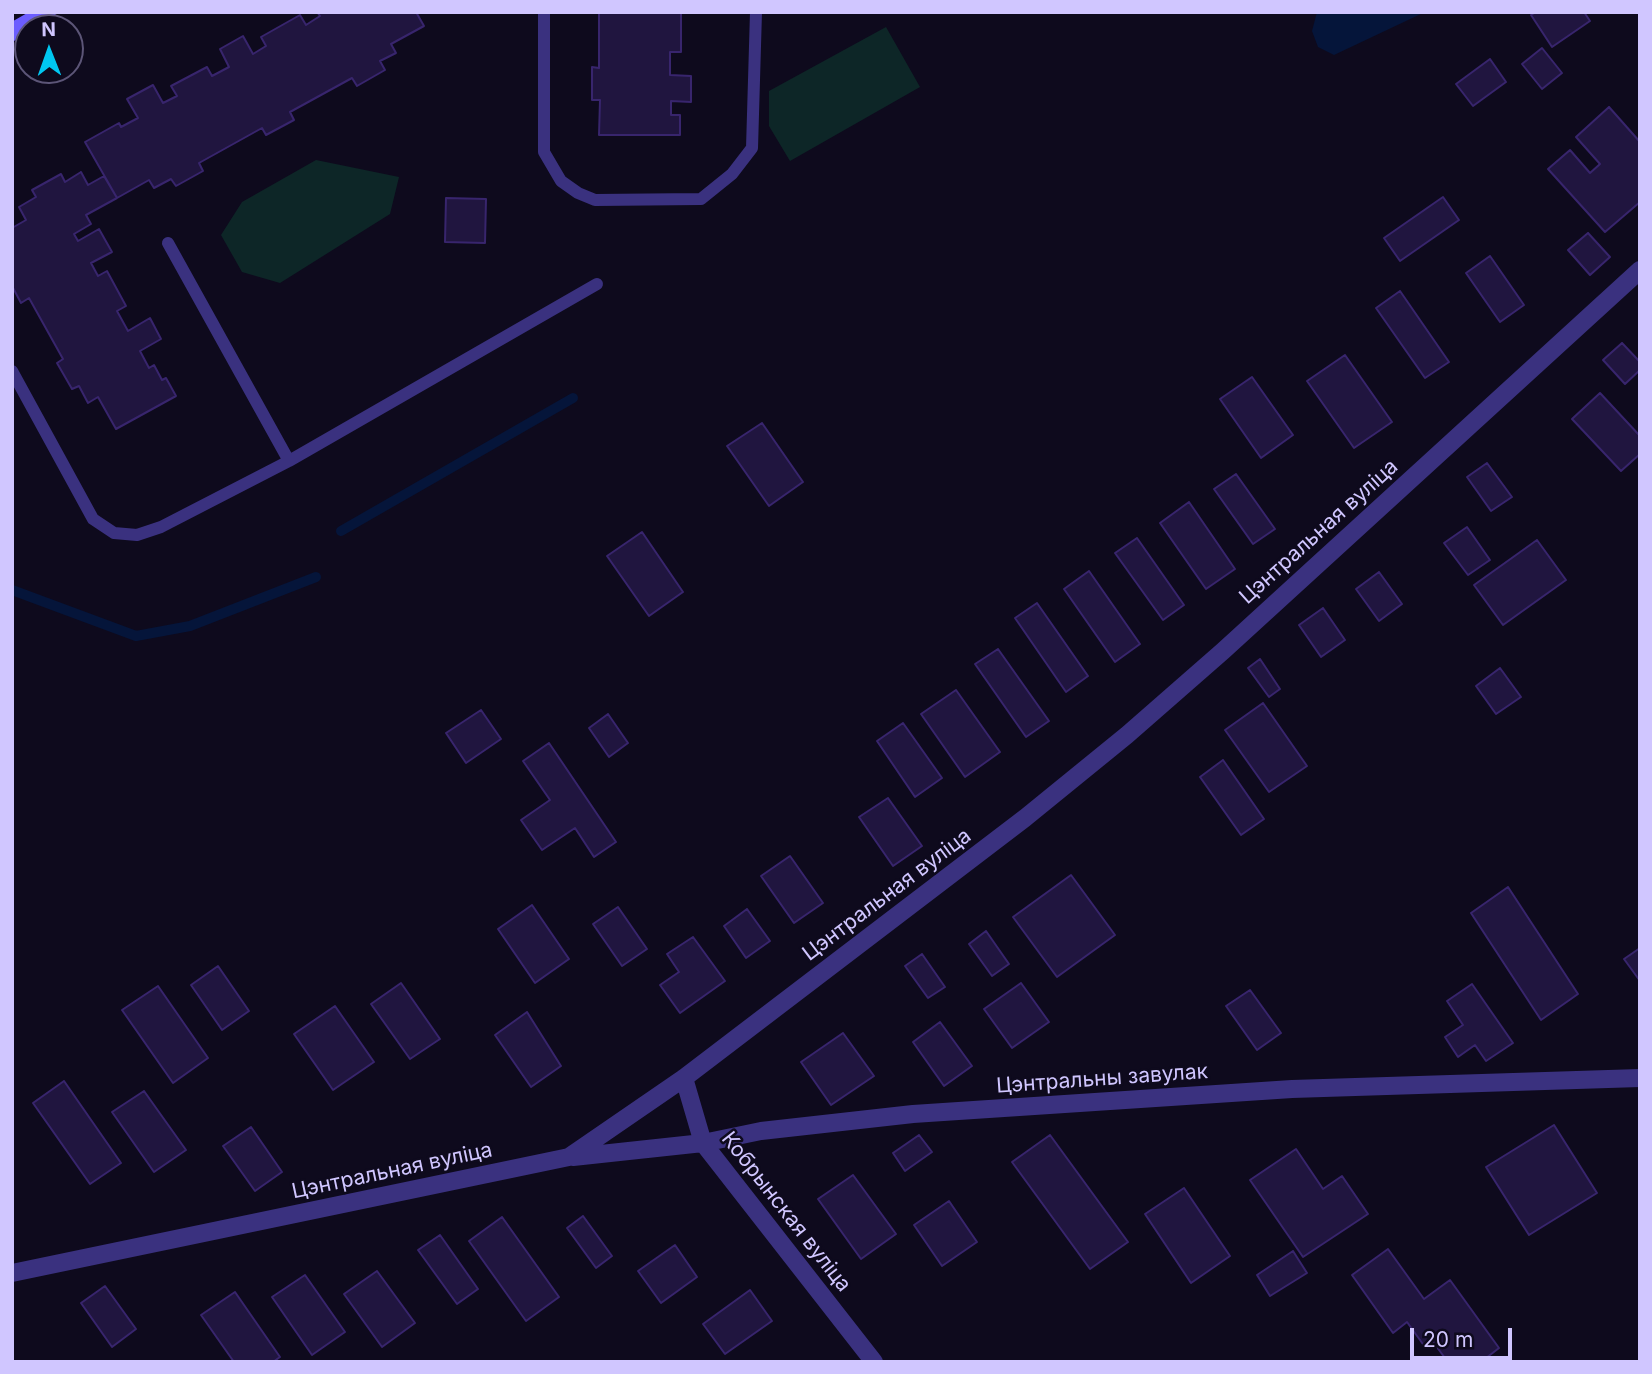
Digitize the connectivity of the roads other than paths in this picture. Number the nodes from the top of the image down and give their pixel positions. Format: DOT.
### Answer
graph roads {
  1 [pos="47,12"];
  2 [pos="544,12"];
  3 [pos="756,12"];
  4 [pos="12,33"];
  5 [pos="168,243"];
  6 [pos="1640,271"];
  7 [pos="597,284"];
  8 [pos="12,370"];
  9 [pos="289,461"];
  10 [pos="1640,1077"];
  11 [pos="684,1078"];
  12 [pos="703,1143"];
  13 [pos="569,1157"];
  14 [pos="12,1273"];
  15 [pos="874,1362"];
  1 -- 4 [label="street"];
  2 -- 3 [label="lane"];
  5 -- 9 [label="lane"];
  6 -- 11 [label="street, Цэнтральная вуліца"];
  7 -- 9 [label="lane"];
  8 -- 9 [label="lane"];
  10 -- 12 [label="street, Цэнтральны завулак"];
  11 -- 12 [label="street, Кобрынская вуліца"];
  11 -- 13 [label="street, Цэнтральная вуліца"];
  12 -- 13 [label="street, Цэнтральны завулак"];
  12 -- 15 [label="street, Кобрынская вуліца"];
  13 -- 14 [label="street, Цэнтральная вуліца"];
}
